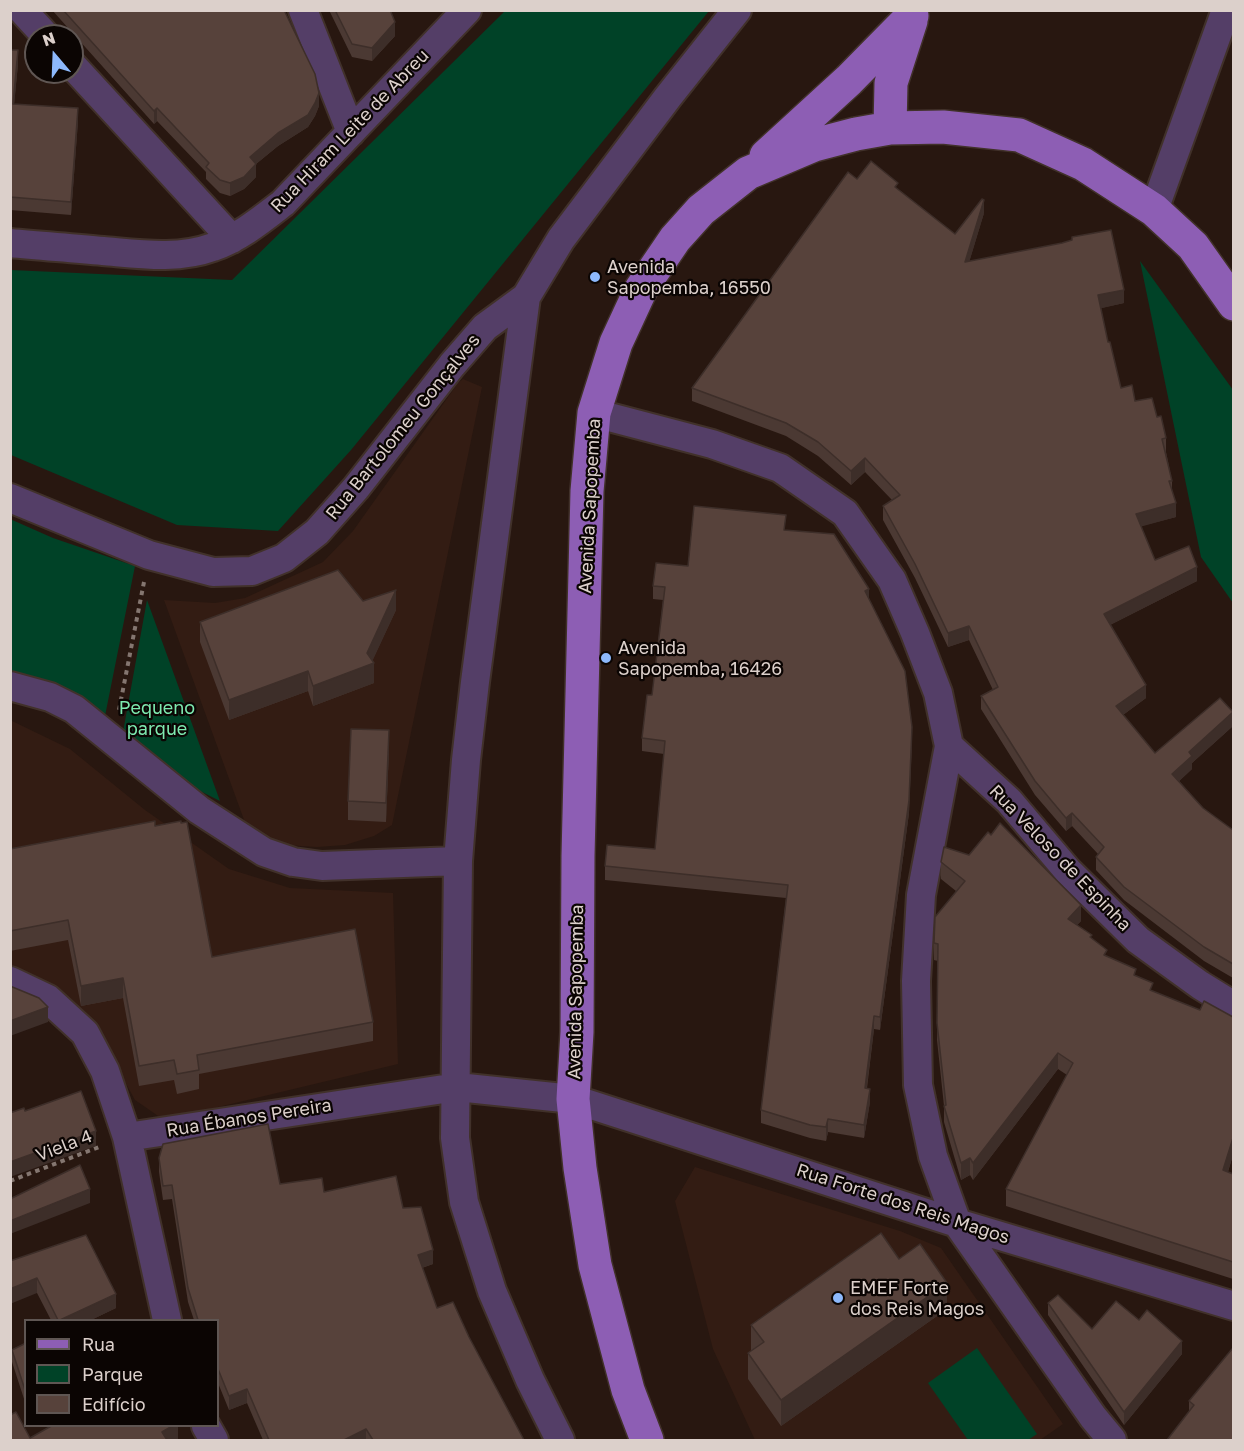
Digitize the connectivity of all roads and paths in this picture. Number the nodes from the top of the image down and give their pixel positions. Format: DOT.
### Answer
graph roads {
  1 [pos="22,10"];
  2 [pos="303,10"];
  3 [pos="467,10"];
  4 [pos="737,10"];
  5 [pos="1226,10"];
  6 [pos="914,13"];
  7 [pos="35,24"];
  8 [pos="84,78"];
  9 [pos="890,128"];
  10 [pos="351,132"];
  11 [pos="747,173"];
  12 [pos="1154,210"];
  13 [pos="232,239"];
  14 [pos="10,243"];
  15 [pos="526,297"];
  16 [pos="1233,304"];
  17 [pos="594,413"];
  18 [pos="10,498"];
  19 [pos="149,555"];
  20 [pos="10,687"];
  21 [pos="113,740"];
  22 [pos="949,746"];
  23 [pos="458,861"];
  24 [pos="10,981"];
  25 [pos="1233,1006"];
  26 [pos="456,1087"];
  27 [pos="573,1099"];
  28 [pos="127,1137"];
  29 [pos="10,1181"];
  30 [pos="957,1222"];
  31 [pos="1233,1306"];
  32 [pos="167,1319"];
  33 [pos="560,1440"];
  34 [pos="647,1440"];
  35 [pos="1112,1440"];
  1 -- 7 [label="street"];
  2 -- 10 [label="street"];
  3 -- 10 [label="street, Rua Hiram Leite de Abreu"];
  4 -- 15 [label="street"];
  5 -- 12 [label="street"];
  6 -- 9 [label="main road"];
  6 -- 11 [label="main road"];
  8 -- 13 [label="street"];
  9 -- 11 [label="main road, Avenida Sapopemba"];
  9 -- 12 [label="main road, Avenida Sapopemba"];
  10 -- 13 [label="street, Rua Hiram Leite de Abreu"];
  11 -- 17 [label="main road, Avenida Sapopemba"];
  12 -- 16 [label="main road, Avenida Sapopemba"];
  13 -- 14 [label="street, Rua Hiram Leite de Abreu"];
  15 -- 19 [label="street, Rua Bartolomeu Gonçalves"];
  15 -- 23 [label="street"];
  17 -- 22 [label="street"];
  17 -- 27 [label="main road, Avenida Sapopemba"];
  18 -- 19 [label="street, Rua Bartolomeu Gonçalves"];
  19 -- 21 [label="path"];
  20 -- 21 [label="street"];
  21 -- 23 [label="street"];
  22 -- 25 [label="street, Rua Veloso de Espinha"];
  22 -- 30 [label="street"];
  23 -- 26 [label="street"];
  24 -- 28 [label="street"];
  26 -- 27 [label="street, Rua Ébanos Pereira"];
  26 -- 28 [label="street, Rua Ébanos Pereira"];
  26 -- 33 [label="street"];
  27 -- 30 [label="street, Rua Forte dos Reis Magos"];
  27 -- 34 [label="main road, Avenida Sapopemba"];
  28 -- 29 [label="path, Viela 4"];
  28 -- 32 [label="street"];
  30 -- 31 [label="street, Rua Forte dos Reis Magos"];
  30 -- 35 [label="street"];
}
